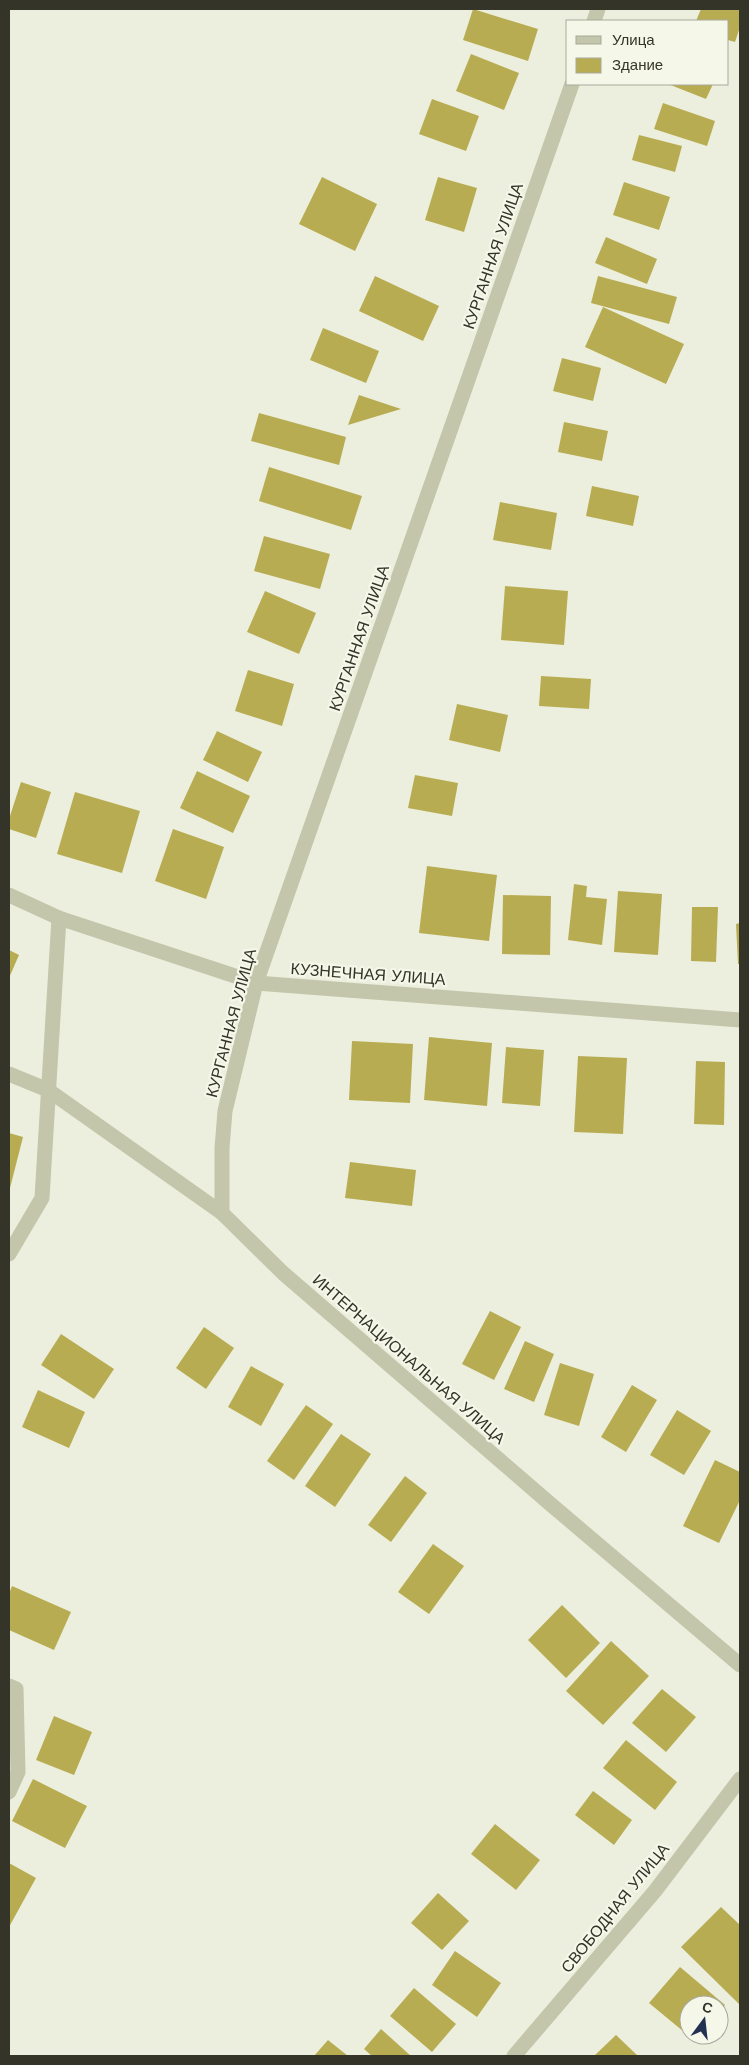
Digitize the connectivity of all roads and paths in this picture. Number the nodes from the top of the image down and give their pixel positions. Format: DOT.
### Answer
graph roads {
  1 [pos="572,85"];
  2 [pos="9,895"];
  3 [pos="59,918"];
  4 [pos="256,983"];
  5 [pos="740,1020"];
  6 [pos="9,1074"];
  7 [pos="48,1090"];
  8 [pos="222,1212"];
  9 [pos="9,1254"];
  10 [pos="740,1665"];
  11 [pos="9,1686"];
  12 [pos="740,1779"];
  13 [pos="9,1792"];
  14 [pos="514,2056"];
  1 -- 4 [label="street, КУРГАННАЯ УЛИЦА"];
  2 -- 3 [label="street, КУЗНЕЧНАЯ УЛИЦА"];
  3 -- 4 [label="street, КУЗНЕЧНАЯ УЛИЦА"];
  3 -- 7 [label="street"];
  4 -- 5 [label="street, КУЗНЕЧНАЯ УЛИЦА"];
  4 -- 8 [label="street, КУРГАННАЯ УЛИЦА"];
  6 -- 7 [label="street, ИНТЕРНАЦИОНАЛЬНАЯ УЛИЦА"];
  7 -- 8 [label="street, ИНТЕРНАЦИОНАЛЬНАЯ УЛИЦА"];
  7 -- 9 [label="street"];
  8 -- 10 [label="street, ИНТЕРНАЦИОНАЛЬНАЯ УЛИЦА"];
  11 -- 13 [label="street"];
  12 -- 14 [label="street, СВОБОДНАЯ УЛИЦА"];
}
